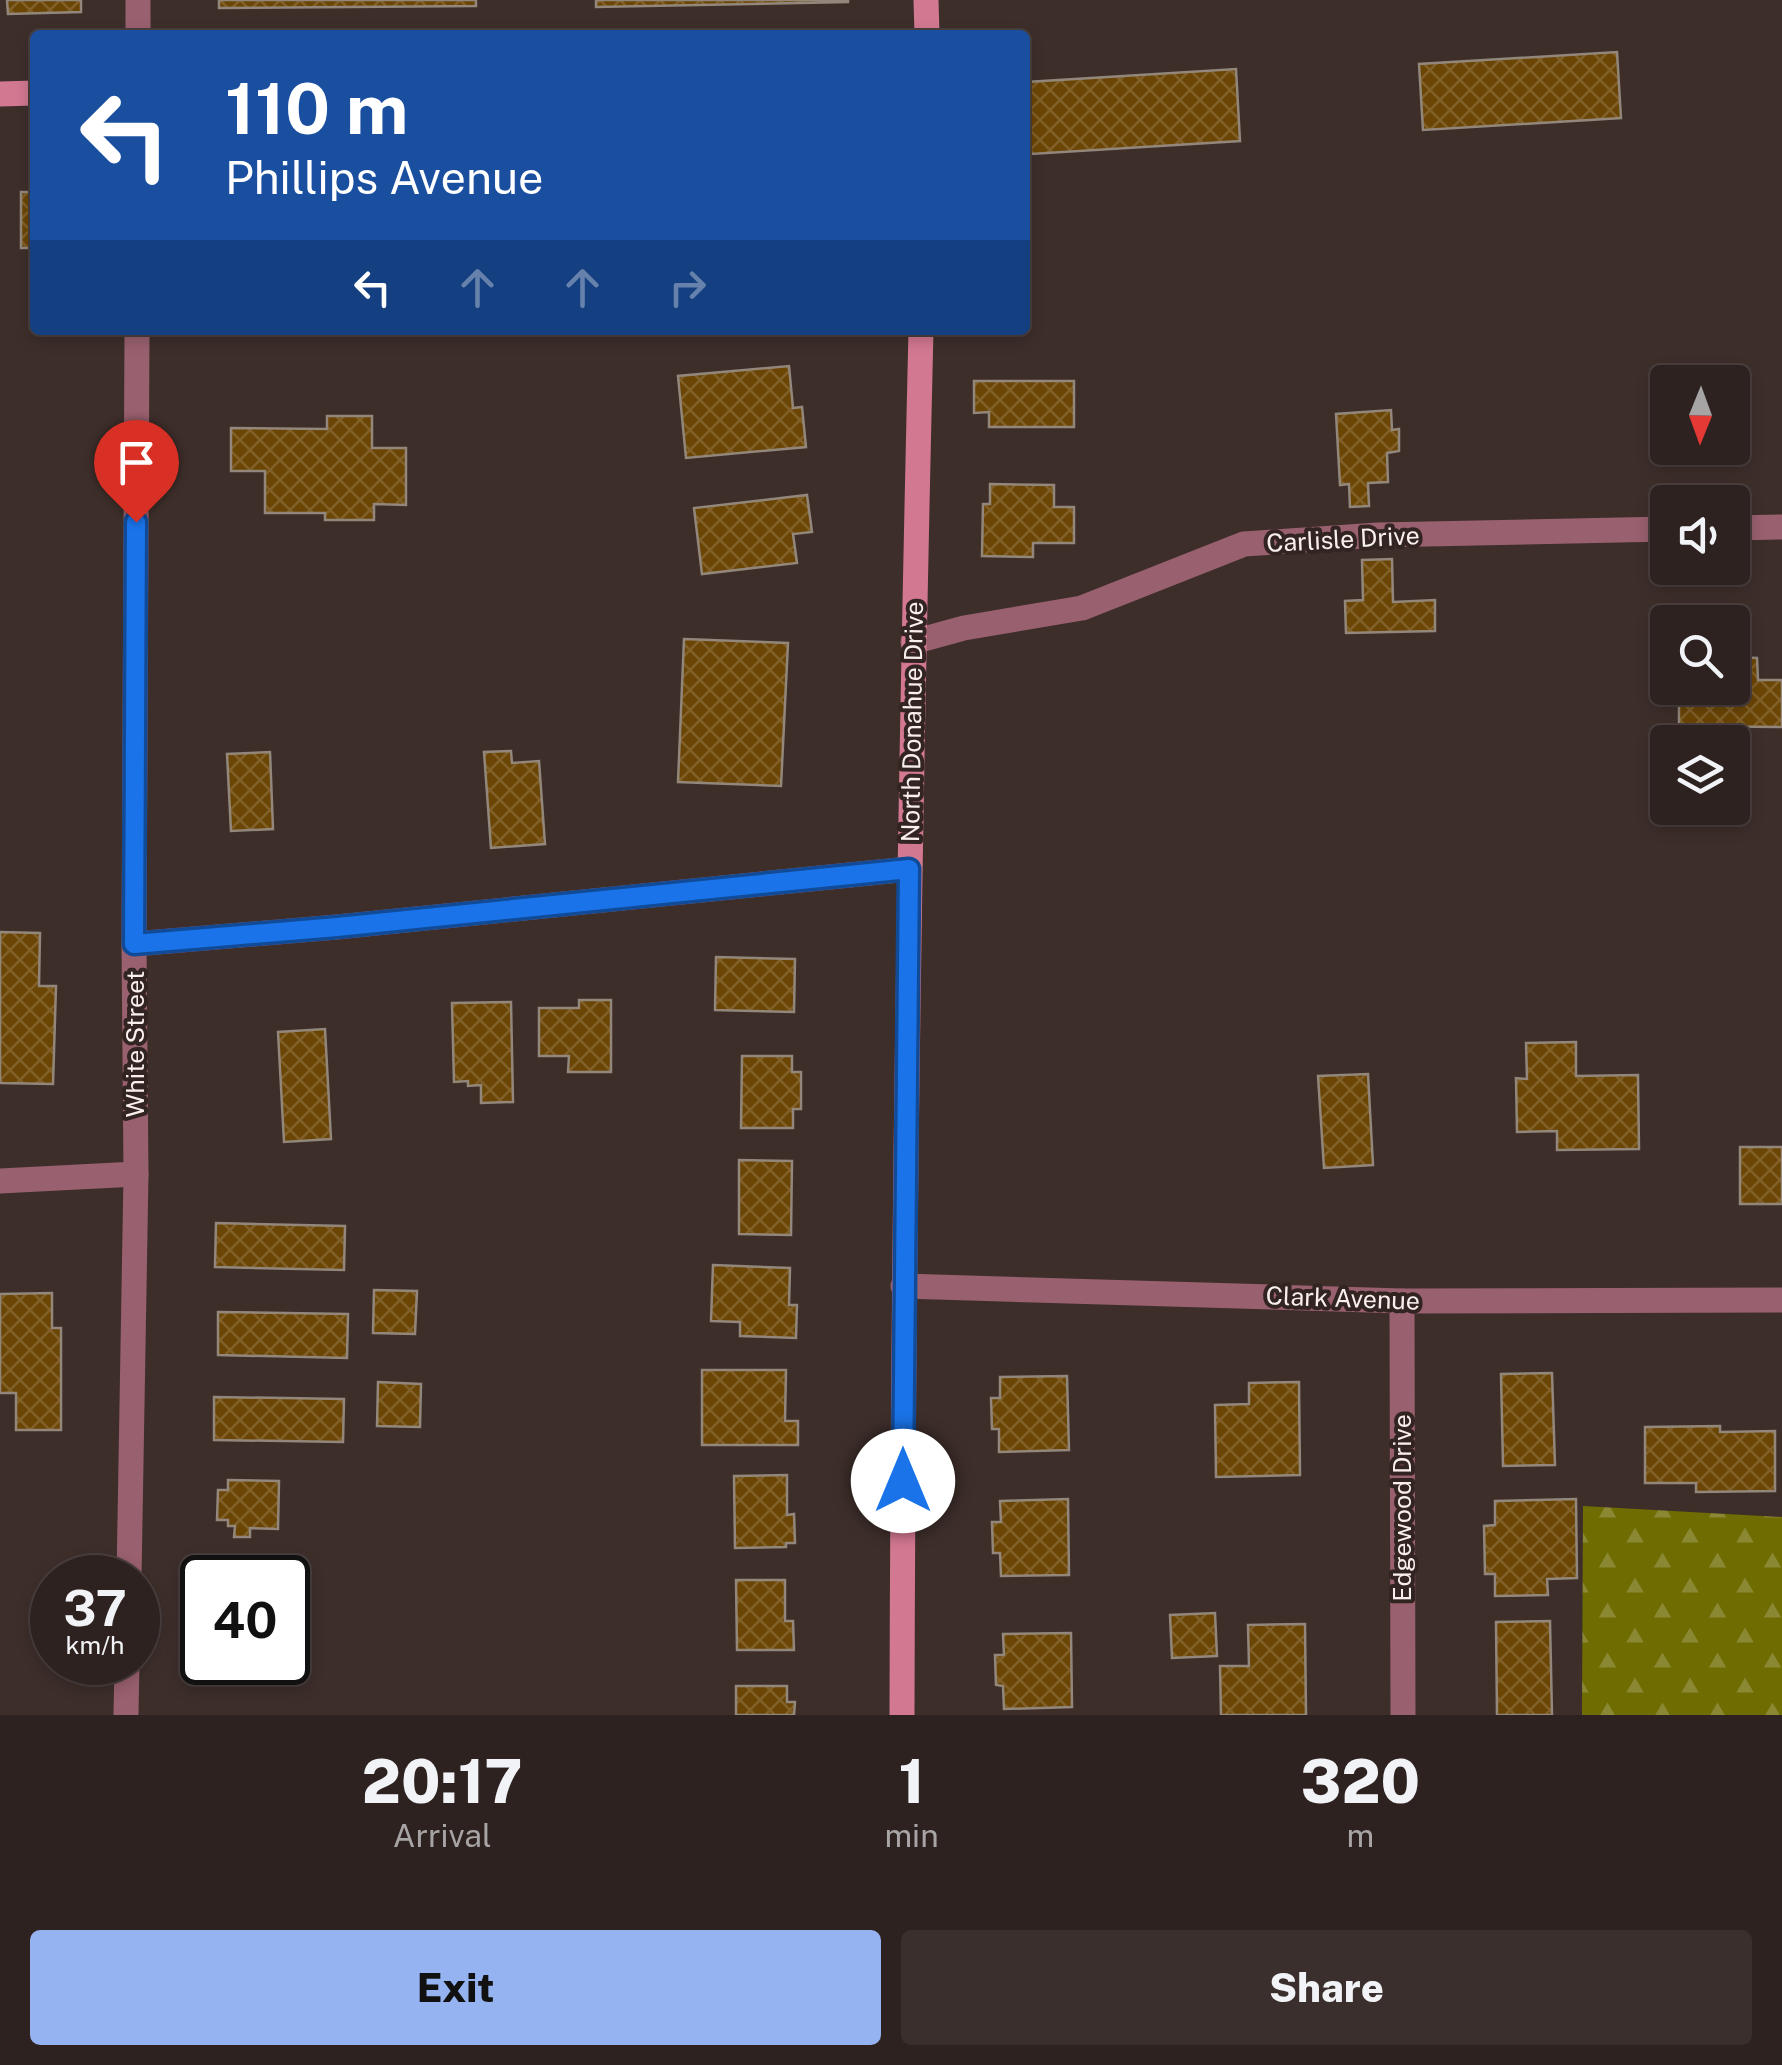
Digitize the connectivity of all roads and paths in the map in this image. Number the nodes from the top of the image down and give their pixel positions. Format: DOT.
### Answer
graph roads {
  1 [pos="138,0"];
  2 [pos="926,0"];
  3 [pos="138,30"];
  4 [pos="927,30"];
  5 [pos="30,93"];
  6 [pos="0,94"];
  7 [pos="137,335"];
  8 [pos="921,335"];
  9 [pos="1782,527"];
  10 [pos="1750,528"];
  11 [pos="1650,529"];
  12 [pos="913,642"];
  13 [pos="909,869"];
  14 [pos="134,944"];
  15 [pos="136,1174"];
  16 [pos="0,1181"];
  17 [pos="903,1286"];
  18 [pos="1782,1300"];
  19 [pos="1402,1301"];
  20 [pos="128,1555"];
  21 [pos="127,1685"];
  22 [pos="126,1715"];
  23 [pos="902,1715"];
  24 [pos="1403,1715"];
  1 -- 3 [label="street"];
  2 -- 4 [label="street"];
  5 -- 6 [label="street"];
  7 -- 14 [label="street, White Street"];
  8 -- 12 [label="street, North Donahue Drive"];
  9 -- 10 [label="street"];
  11 -- 12 [label="street, Carlisle Drive"];
  12 -- 13 [label="street, North Donahue Drive"];
  13 -- 14 [label="street"];
  13 -- 17 [label="street, North Donahue Drive"];
  14 -- 15 [label="street, White Street"];
  15 -- 16 [label="street"];
  15 -- 20 [label="street, White Street"];
  17 -- 19 [label="street, Clark Avenue"];
  17 -- 23 [label="street, North Donahue Drive"];
  18 -- 19 [label="street, Clark Avenue"];
  19 -- 24 [label="street, Edgewood Drive"];
  21 -- 22 [label="street"];
}
